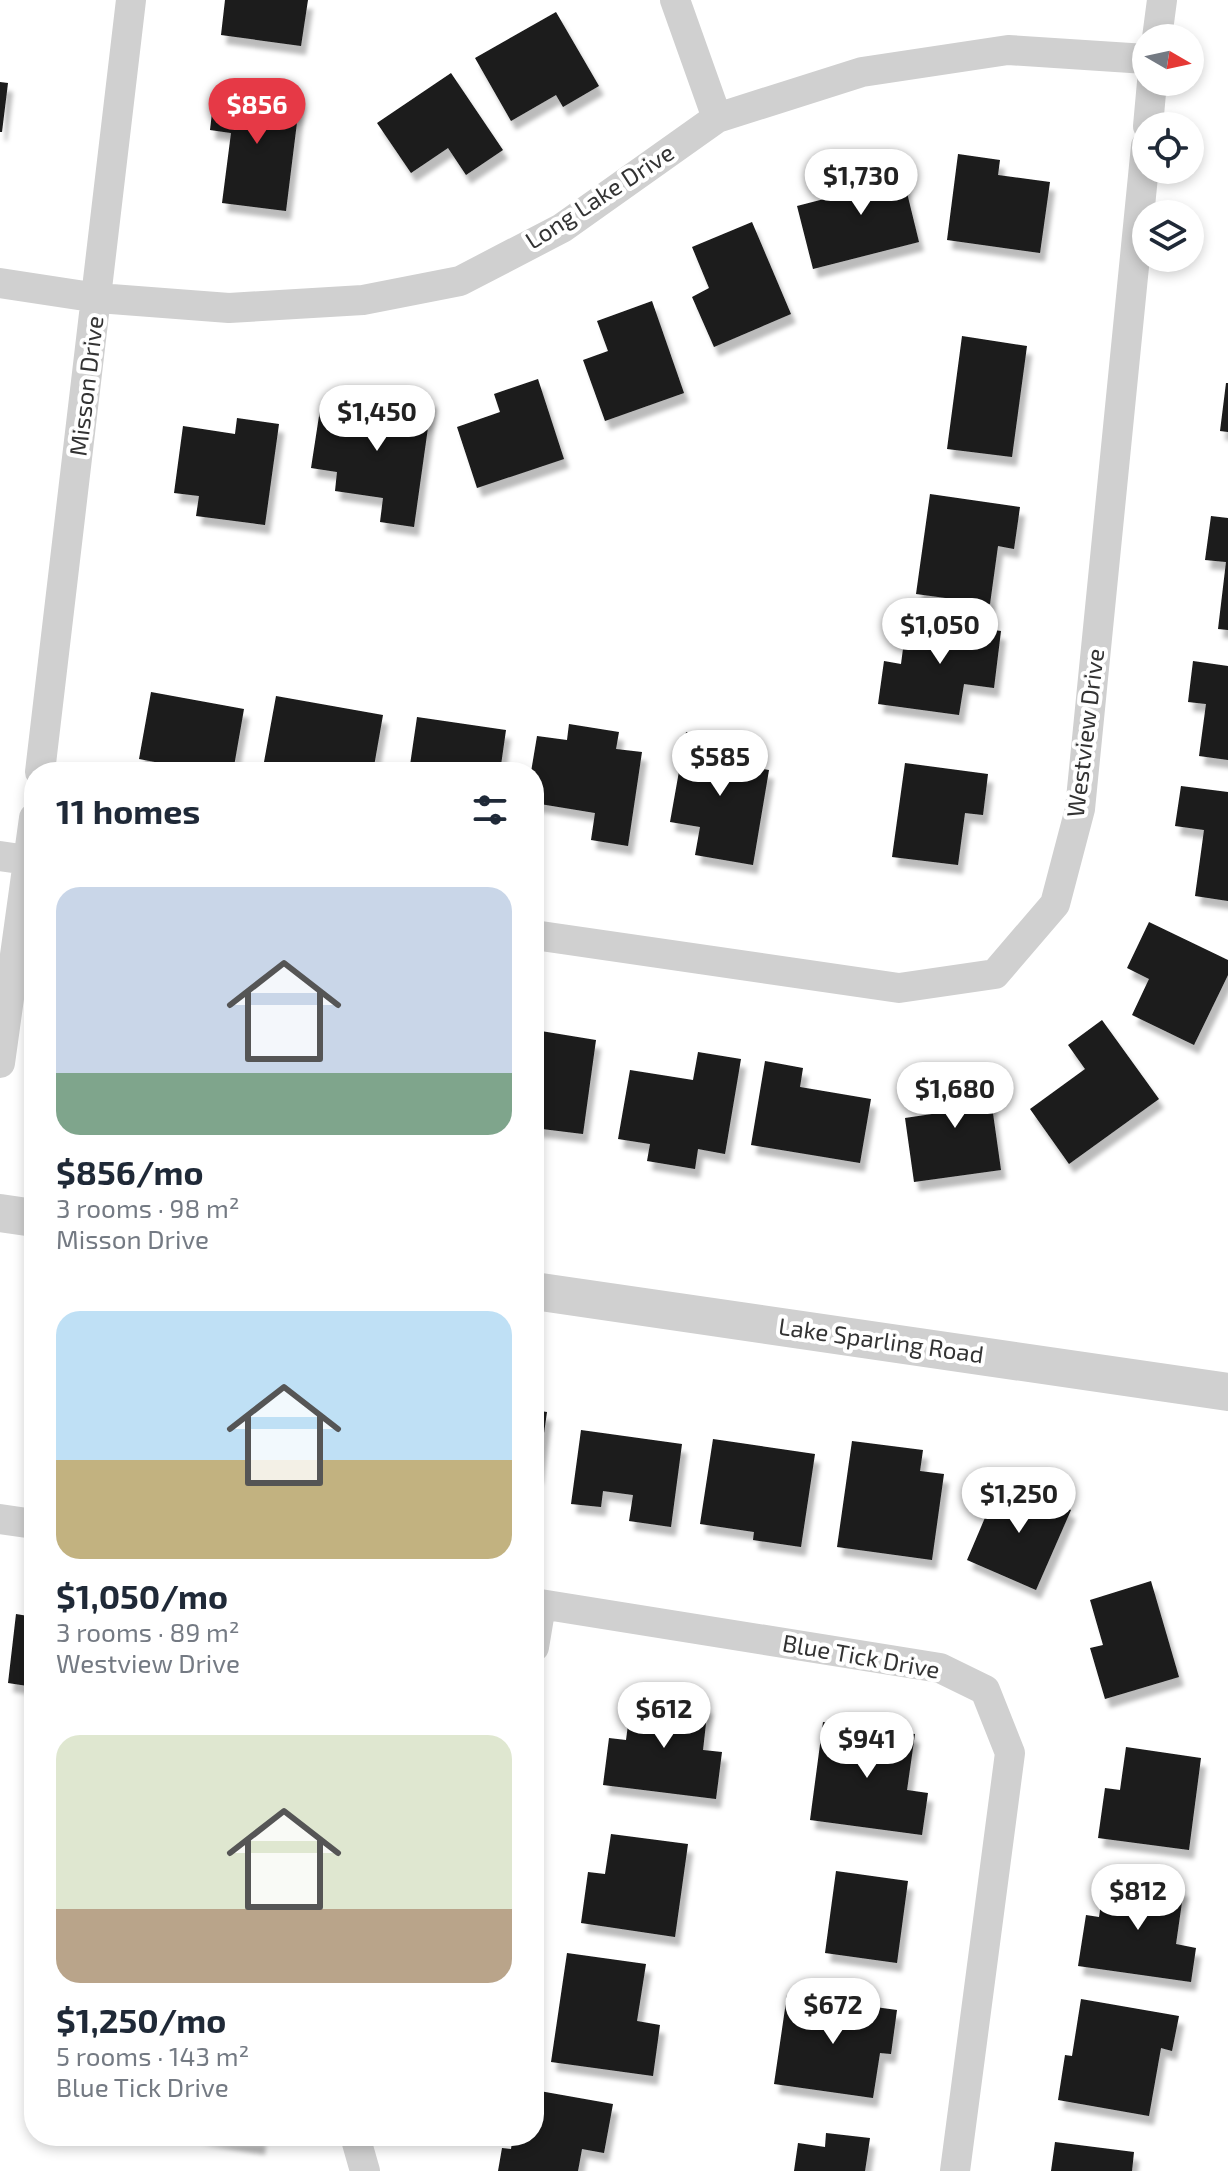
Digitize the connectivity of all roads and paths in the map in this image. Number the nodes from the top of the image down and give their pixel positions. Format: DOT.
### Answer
graph roads {
  1 [pos="131,0"];
  2 [pos="675,0"];
  3 [pos="1162,0"];
  4 [pos="1159,24"];
  5 [pos="1132,58"];
  6 [pos="717,118"];
  7 [pos="1142,184"];
  8 [pos="0,283"];
  9 [pos="98,298"];
  10 [pos="41,762"];
  11 [pos="21,859"];
  12 [pos="544,936"];
  13 [pos="0,1063"];
  14 [pos="0,1213"];
  15 [pos="24,1217"];
  16 [pos="544,1292"];
  17 [pos="1228,1392"];
  18 [pos="0,1519"];
  19 [pos="24,1523"];
  20 [pos="544,1605"];
  21 [pos="358,2146"];
  22 [pos="365,2171"];
  23 [pos="955,2171"];
  1 -- 9 [label="street, Misson Drive"];
  2 -- 6 [label="street"];
  3 -- 4 [label="street"];
  5 -- 6 [label="street, Long Lake Drive"];
  6 -- 9 [label="street, Long Lake Drive"];
  7 -- 12 [label="street, Westview Drive"];
  8 -- 9 [label="street, Long Lake Drive"];
  9 -- 10 [label="street, Misson Drive"];
  11 -- 13 [label="street"];
  14 -- 15 [label="street"];
  16 -- 17 [label="street, Lake Sparling Road"];
  18 -- 19 [label="street"];
  20 -- 23 [label="street, Blue Tick Drive"];
  21 -- 22 [label="street"];
}
